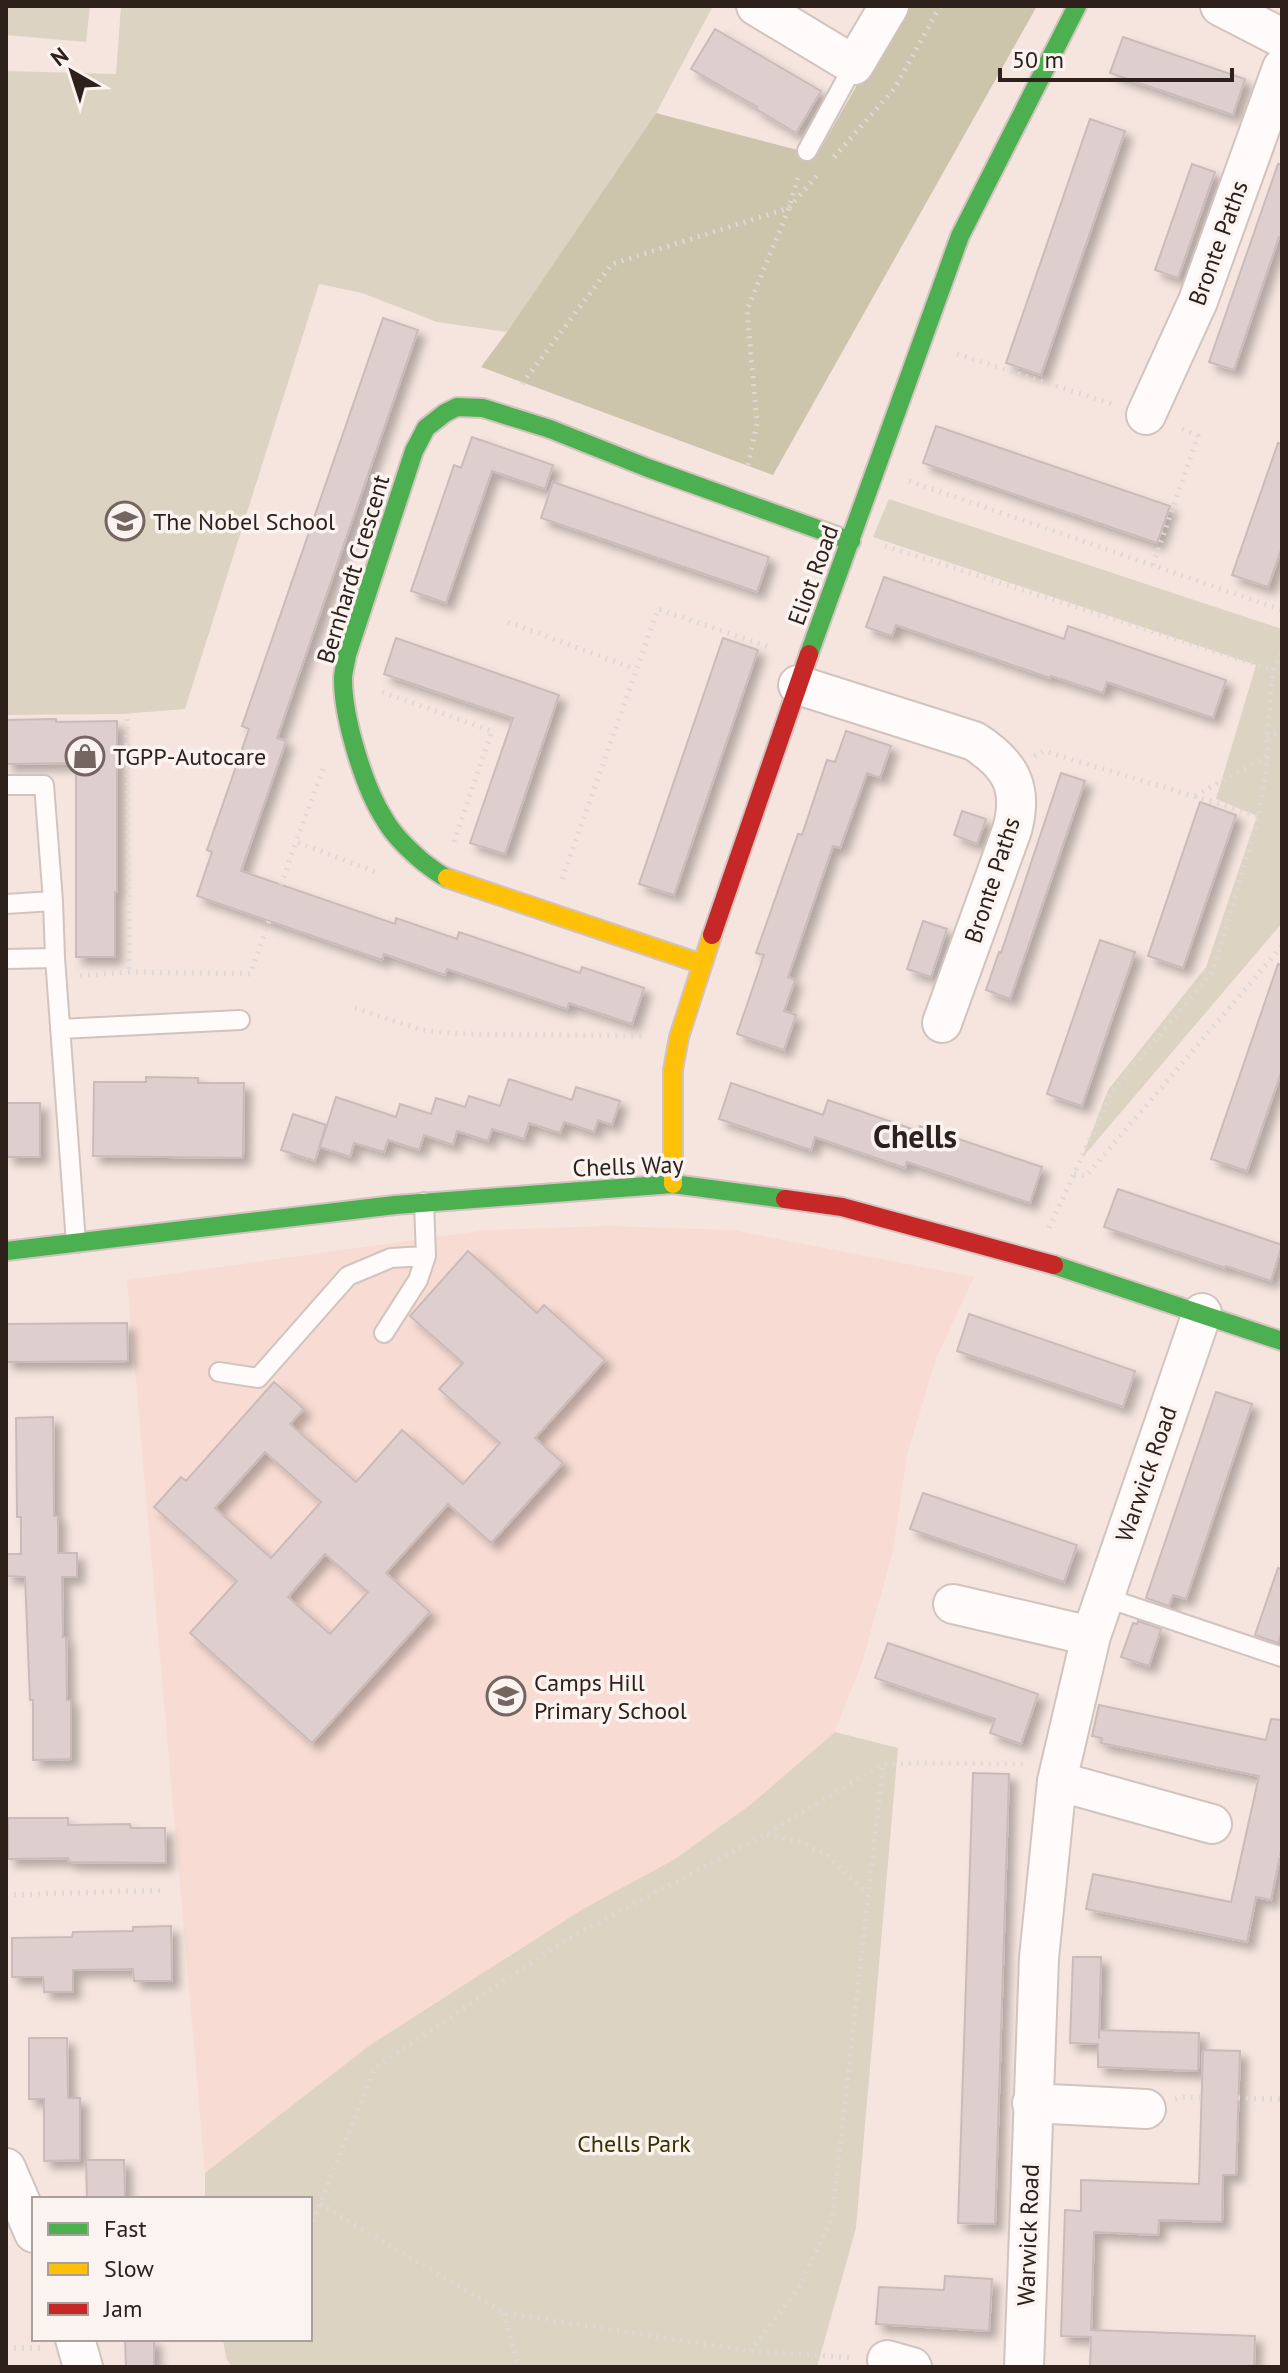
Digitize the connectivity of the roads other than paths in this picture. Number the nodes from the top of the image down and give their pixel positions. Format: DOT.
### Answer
graph roads {
  1 [pos="756,6"];
  2 [pos="889,6"];
  3 [pos="1077,6"];
  4 [pos="1220,6"];
  5 [pos="1282,38"];
  6 [pos="854,65"];
  7 [pos="1282,68"];
  8 [pos="807,151"];
  9 [pos="1146,415"];
  10 [pos="852,538"];
  11 [pos="803,672"];
  12 [pos="6,785"];
  13 [pos="53,901"];
  14 [pos="6,904"];
  15 [pos="55,958"];
  16 [pos="6,959"];
  17 [pos="702,964"];
  18 [pos="240,1020"];
  19 [pos="942,1023"];
  20 [pos="60,1029"];
  21 [pos="673,1184"];
  22 [pos="424,1202"];
  23 [pos="76,1243"];
  24 [pos="6,1251"];
  25 [pos="426,1256"];
  26 [pos="1202,1313"];
  27 [pos="384,1333"];
  28 [pos="1282,1341"];
  29 [pos="219,1372"];
  30 [pos="1104,1597"];
  31 [pos="953,1604"];
  32 [pos="1091,1636"];
  33 [pos="1282,1657"];
  34 [pos="1059,1773"];
  35 [pos="1212,1824"];
  36 [pos="1032,2103"];
  37 [pos="1146,2109"];
  38 [pos="6,2168"];
  39 [pos="32,2228"];
  40 [pos="76,2341"];
  41 [pos="83,2367"];
  42 [pos="1024,2367"];
  1 -- 6 [label="street"];
  2 -- 6 [label="street"];
  3 -- 10 [label="street, Eliot Road"];
  4 -- 5 [label="street"];
  6 -- 8 [label="lane"];
  7 -- 9 [label="street, Bronte Paths"];
  10 -- 11 [label="street, Eliot Road"];
  10 -- 17 [label="street, Bernhardt Crescent"];
  11 -- 17 [label="street, Eliot Road"];
  11 -- 19 [label="street, Bronte Paths"];
  12 -- 13 [label="lane"];
  13 -- 14 [label="lane"];
  13 -- 15 [label="lane"];
  15 -- 16 [label="lane"];
  15 -- 20 [label="lane"];
  17 -- 21 [label="street, Eliot Road"];
  18 -- 20 [label="lane"];
  20 -- 23 [label="lane"];
  21 -- 22 [label="street, Chells Way"];
  21 -- 26 [label="street, Chells Way"];
  22 -- 23 [label="street, Chells Way"];
  22 -- 25 [label="lane"];
  23 -- 24 [label="street, Chells Way"];
  25 -- 27 [label="lane"];
  25 -- 29 [label="lane"];
  26 -- 28 [label="street, Chells Way"];
  26 -- 30 [label="street, Warwick Road"];
  30 -- 32 [label="street, Warwick Road"];
  30 -- 33 [label="lane"];
  31 -- 32 [label="street"];
  32 -- 34 [label="street, Warwick Road"];
  34 -- 35 [label="street"];
  34 -- 36 [label="street, Warwick Road"];
  36 -- 37 [label="street"];
  36 -- 42 [label="street, Warwick Road"];
  38 -- 39 [label="street"];
  40 -- 41 [label="street"];
}
